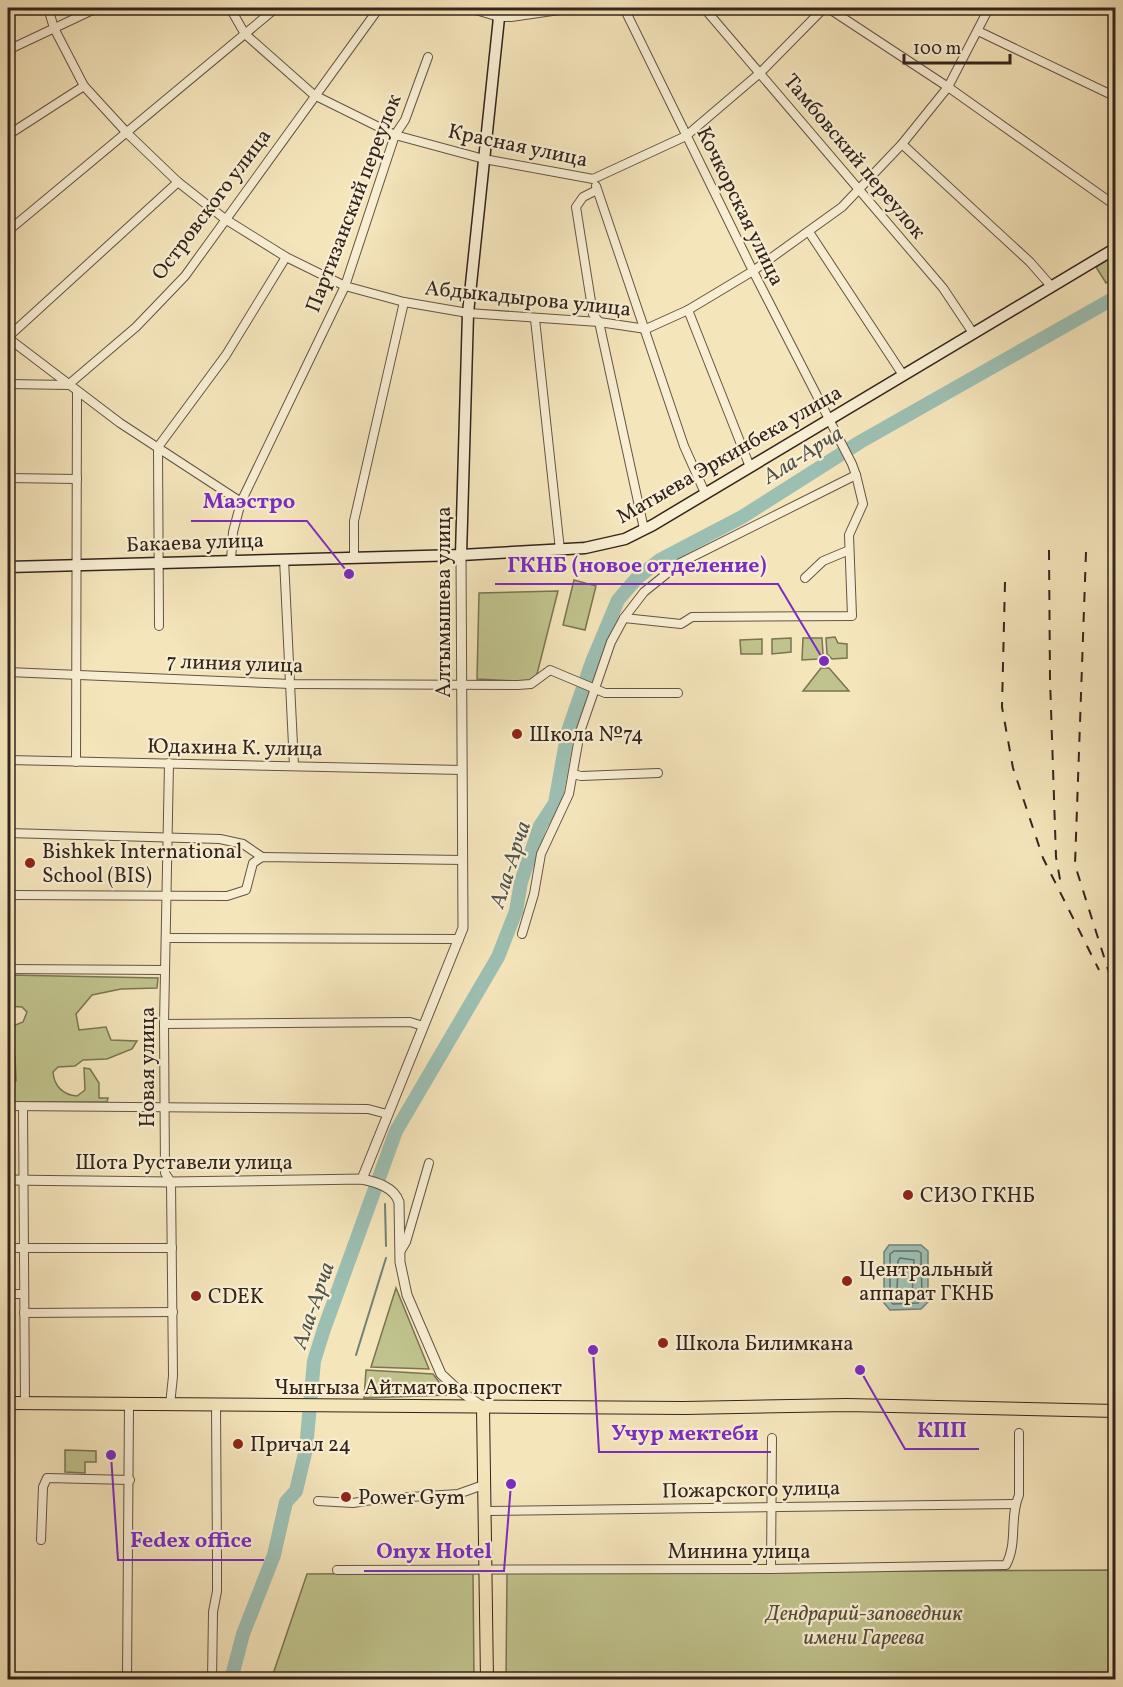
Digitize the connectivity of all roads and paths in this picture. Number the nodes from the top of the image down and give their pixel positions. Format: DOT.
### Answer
graph roads {
  1 [pos="48,8"];
  2 [pos="97,8"];
  3 [pos="230,8"];
  4 [pos="276,8"];
  5 [pos="379,8"];
  6 [pos="469,8"];
  7 [pos="573,8"];
  8 [pos="624,8"];
  9 [pos="704,8"];
  10 [pos="826,8"];
  11 [pos="989,8"];
  12 [pos="499,12"];
  13 [pos="54,28"];
  14 [pos="978,31"];
  15 [pos="245,34"];
  16 [pos="8,50"];
  17 [pos="428,57"];
  18 [pos="761,72"];
  19 [pos="84,87"];
  20 [pos="948,87"];
  21 [pos="315,95"];
  22 [pos="1116,97"];
  23 [pos="128,134"];
  24 [pos="8,135"];
  25 [pos="395,135"];
  26 [pos="686,136"];
  27 [pos="902,144"];
  28 [pos="483,159"];
  29 [pos="593,179"];
  30 [pos="178,182"];
  31 [pos="859,188"];
  32 [pos="597,190"];
  33 [pos="1116,206"];
  34 [pos="225,219"];
  35 [pos="8,231"];
  36 [pos="809,232"];
  37 [pos="1116,248"];
  38 [pos="286,256"];
  39 [pos="753,271"];
  40 [pos="345,286"];
  41 [pos="1051,286"];
  42 [pos="404,302"];
  43 [pos="688,310"];
  44 [pos="468,313"];
  45 [pos="535,319"];
  46 [pos="599,322"];
  47 [pos="646,329"];
  48 [pos="973,333"];
  49 [pos="8,337"];
  50 [pos="903,375"];
  51 [pos="8,384"];
  52 [pos="68,385"];
  53 [pos="77,392"];
  54 [pos="828,419"];
  55 [pos="158,447"];
  56 [pos="750,467"];
  57 [pos="855,475"];
  58 [pos="8,477"];
  59 [pos="77,479"];
  60 [pos="705,493"];
  61 [pos="241,502"];
  62 [pos="644,529"];
  63 [pos="560,550"];
  64 [pos="847,551"];
  65 [pos="461,555"];
  66 [pos="354,557"];
  67 [pos="284,559"];
  68 [pos="231,561"];
  69 [pos="157,563"];
  70 [pos="77,565"];
  71 [pos="8,567"];
  72 [pos="805,578"];
  73 [pos="624,618"];
  74 [pos="159,626"];
  75 [pos="8,672"];
  76 [pos="76,674"];
  77 [pos="291,684"];
  78 [pos="462,684"];
  79 [pos="595,688"];
  80 [pos="678,693"];
  81 [pos="8,759"];
  82 [pos="76,762"];
  83 [pos="169,763"];
  84 [pos="294,766"];
  85 [pos="462,770"];
  86 [pos="658,773"];
  87 [pos="573,774"];
  88 [pos="8,833"];
  89 [pos="167,837"];
  90 [pos="262,857"];
  91 [pos="463,860"];
  92 [pos="8,895"];
  93 [pos="166,895"];
  94 [pos="522,934"];
  95 [pos="165,938"];
  96 [pos="459,939"];
  97 [pos="8,969"];
  98 [pos="165,970"];
  99 [pos="164,1024"];
  100 [pos="423,1026"];
  101 [pos="8,1106"];
  102 [pos="23,1106"];
  103 [pos="165,1107"];
  104 [pos="387,1114"];
  105 [pos="429,1163"];
  106 [pos="364,1179"];
  107 [pos="8,1180"];
  108 [pos="23,1180"];
  109 [pos="171,1182"];
  110 [pos="8,1248"];
  111 [pos="23,1248"];
  112 [pos="172,1248"];
  113 [pos="400,1252"];
  114 [pos="8,1294"];
  115 [pos="23,1294"];
  116 [pos="173,1312"];
  117 [pos="24,1313"];
  118 [pos="8,1403"];
  119 [pos="26,1404"];
  120 [pos="129,1404"];
  121 [pos="170,1405"];
  122 [pos="216,1405"];
  123 [pos="483,1407"];
  124 [pos="1116,1411"];
  125 [pos="1019,1433"];
  126 [pos="772,1438"];
  127 [pos="129,1480"];
  128 [pos="486,1484"];
  129 [pos="318,1501"];
  130 [pos="1015,1504"];
  131 [pos="771,1507"];
  132 [pos="487,1511"];
  133 [pos="40,1540"];
  134 [pos="487,1569"];
  135 [pos="771,1569"];
  136 [pos="337,1570"];
  137 [pos="127,1680"];
  138 [pos="212,1680"];
  139 [pos="487,1680"];
  1 -- 13 [label="street, Абдыкадырова улица"];
  2 -- 13 [label="street"];
  3 -- 15 [label="street, Красная улица"];
  4 -- 15 [label="street"];
  5 -- 21 [label="street, Островского улица"];
  6 -- 12 [label="street"];
  7 -- 12 [label="street"];
  8 -- 26 [label="street, Кочкорская улица"];
  9 -- 18 [label="street, Тамбовский переулок"];
  10 -- 18 [label="street, Красная улица"];
  10 -- 20 [label="street"];
  11 -- 14 [label="street, Абдыкадырова улица"];
  12 -- 28 [label="main road, Алтымышева улица"];
  13 -- 16 [label="street"];
  13 -- 19 [label="street, Абдыкадырова улица"];
  14 -- 20 [label="street, Абдыкадырова улица"];
  14 -- 22 [label="street"];
  15 -- 21 [label="street, Красная улица"];
  15 -- 23 [label="street"];
  17 -- 25 [label="street, Партизанский переулок"];
  18 -- 26 [label="street, Красная улица"];
  18 -- 31 [label="street, Тамбовский переулок"];
  19 -- 23 [label="street, Абдыкадырова улица"];
  19 -- 24 [label="street"];
  20 -- 27 [label="street, Абдыкадырова улица"];
  20 -- 33 [label="street"];
  21 -- 25 [label="street, Красная улица"];
  21 -- 34 [label="street, Островского улица"];
  23 -- 30 [label="street, Абдыкадырова улица"];
  23 -- 35 [label="street"];
  25 -- 28 [label="street, Красная улица"];
  25 -- 40 [label="street, Партизанский переулок"];
  26 -- 29 [label="street, Красная улица"];
  26 -- 39 [label="street, Кочкорская улица"];
  27 -- 31 [label="street, Абдыкадырова улица"];
  27 -- 41 [label="street"];
  28 -- 29 [label="street, Красная улица"];
  28 -- 44 [label="main road, Алтымышева улица"];
  29 -- 32 [label="street"];
  30 -- 34 [label="street, Абдыкадырова улица"];
  30 -- 49 [label="street"];
  31 -- 36 [label="street, Абдыкадырова улица"];
  31 -- 48 [label="street, Тамбовский переулок"];
  32 -- 46 [label="street"];
  32 -- 47 [label="street"];
  34 -- 38 [label="street, Абдыкадырова улица"];
  34 -- 52 [label="street, Островского улица"];
  36 -- 39 [label="street, Абдыкадырова улица"];
  36 -- 50 [label="street"];
  37 -- 41 [label="main road, Матыева Эркинбека улица"];
  38 -- 40 [label="street, Абдыкадырова улица"];
  38 -- 55 [label="street"];
  39 -- 43 [label="street, Абдыкадырова улица"];
  39 -- 54 [label="street, Кочкорская улица"];
  40 -- 42 [label="street, Абдыкадырова улица"];
  40 -- 61 [label="street, Партизанский переулок"];
  41 -- 48 [label="main road, Матыева Эркинбека улица"];
  42 -- 44 [label="street, Абдыкадырова улица"];
  42 -- 66 [label="street"];
  43 -- 47 [label="street, Абдыкадырова улица"];
  43 -- 56 [label="street"];
  44 -- 45 [label="street, Абдыкадырова улица"];
  44 -- 65 [label="main road, Алтымышева улица"];
  45 -- 46 [label="street, Абдыкадырова улица"];
  45 -- 63 [label="street"];
  46 -- 47 [label="street, Абдыкадырова улица"];
  46 -- 62 [label="street"];
  47 -- 60 [label="street"];
  48 -- 50 [label="main road, Матыева Эркинбека улица"];
  49 -- 52 [label="street"];
  50 -- 54 [label="main road, Матыева Эркинбека улица"];
  51 -- 52 [label="street"];
  52 -- 53 [label="street"];
  53 -- 55 [label="street"];
  53 -- 59 [label="street"];
  54 -- 56 [label="main road, Матыева Эркинбека улица"];
  54 -- 57 [label="street, Кочкорская улица"];
  55 -- 61 [label="street"];
  55 -- 69 [label="street"];
  56 -- 60 [label="main road, Матыева Эркинбека улица"];
  57 -- 64 [label="street, Кочкорская улица"];
  57 -- 73 [label="street"];
  58 -- 59 [label="street"];
  59 -- 70 [label="street"];
  60 -- 62 [label="main road, Матыева Эркинбека улица"];
  61 -- 68 [label="street, Партизанский переулок"];
  62 -- 63 [label="main road, Матыева Эркинбека улица"];
  63 -- 65 [label="main road, Матыева Эркинбека улица"];
  64 -- 72 [label="street"];
  64 -- 73 [label="street"];
  65 -- 66 [label="main road, Матыева Эркинбека улица"];
  65 -- 78 [label="street, Алтымышева улица"];
  66 -- 67 [label="main road, Матыева Эркинбека улица"];
  67 -- 68 [label="main road, Бакаева улица"];
  67 -- 77 [label="street, Бакаева улица"];
  68 -- 69 [label="main road, Бакаева улица"];
  69 -- 70 [label="main road, Бакаева улица"];
  69 -- 74 [label="street"];
  70 -- 71 [label="main road, Бакаева улица"];
  70 -- 76 [label="street"];
  73 -- 79 [label="street"];
  75 -- 76 [label="street, 7 линия улица"];
  76 -- 77 [label="street, 7 линия улица"];
  76 -- 82 [label="street"];
  77 -- 78 [label="street, 7 линия улица"];
  77 -- 84 [label="street, Бакаева улица"];
  78 -- 79 [label="street, 7 линия улица"];
  78 -- 85 [label="street, Алтымышева улица"];
  79 -- 80 [label="street"];
  79 -- 87 [label="street"];
  81 -- 82 [label="street, Юдахина К. улица"];
  82 -- 83 [label="street, Юдахина К. улица"];
  83 -- 84 [label="street, Юдахина К. улица"];
  83 -- 89 [label="street, Новая улица"];
  84 -- 85 [label="street, Юдахина К. улица"];
  85 -- 91 [label="street, Алтымышева улица"];
  86 -- 87 [label="street"];
  87 -- 94 [label="street"];
  88 -- 89 [label="street"];
  89 -- 90 [label="street"];
  89 -- 93 [label="street, Новая улица"];
  90 -- 91 [label="street"];
  90 -- 93 [label="street"];
  91 -- 96 [label="street, Алтымышева улица"];
  92 -- 93 [label="street"];
  93 -- 95 [label="street, Новая улица"];
  95 -- 96 [label="street"];
  95 -- 98 [label="street, Новая улица"];
  96 -- 100 [label="street, Алтымышева улица"];
  97 -- 98 [label="street"];
  98 -- 99 [label="street, Новая улица"];
  99 -- 100 [label="street"];
  99 -- 103 [label="street, Новая улица"];
  100 -- 104 [label="street, Алтымышева улица"];
  101 -- 102 [label="street"];
  102 -- 103 [label="street"];
  102 -- 108 [label="street"];
  103 -- 104 [label="street"];
  103 -- 109 [label="street, Новая улица"];
  104 -- 106 [label="street, Алтымышева улица"];
  105 -- 113 [label="street"];
  106 -- 109 [label="street, Шота Руставели улица"];
  106 -- 113 [label="street"];
  107 -- 108 [label="street, Шота Руставели улица"];
  108 -- 109 [label="street, Шота Руставели улица"];
  108 -- 111 [label="street"];
  109 -- 112 [label="street, Новая улица"];
  110 -- 111 [label="street"];
  111 -- 112 [label="street"];
  111 -- 115 [label="street"];
  112 -- 116 [label="street, Новая улица"];
  113 -- 123 [label="street"];
  114 -- 115 [label="street"];
  115 -- 117 [label="street"];
  116 -- 117 [label="street"];
  116 -- 121 [label="street, Новая улица"];
  117 -- 119 [label="street"];
  118 -- 119 [label="main road, Чынгыза Айтматова проспект"];
  119 -- 120 [label="main road, Чынгыза Айтматова проспект"];
  120 -- 121 [label="main road, Чынгыза Айтматова проспект"];
  120 -- 127 [label="street"];
  121 -- 122 [label="main road, Чынгыза Айтматова проспект"];
  122 -- 123 [label="main road, Чынгыза Айтматова проспект"];
  122 -- 138 [label="street"];
  123 -- 124 [label="main road, Чынгыза Айтматова проспект"];
  123 -- 128 [label="main road"];
  125 -- 130 [label="street, Минина улица"];
  126 -- 131 [label="street"];
  127 -- 133 [label="street"];
  127 -- 137 [label="street"];
  128 -- 129 [label="street"];
  128 -- 132 [label="main road"];
  130 -- 131 [label="street, Пожарского улица"];
  130 -- 135 [label="street, Минина улица"];
  131 -- 132 [label="street, Пожарского улица"];
  131 -- 135 [label="street"];
  132 -- 134 [label="main road"];
  134 -- 135 [label="street, Минина улица"];
  134 -- 136 [label="street, Минина улица"];
  134 -- 139 [label="main road"];
}
